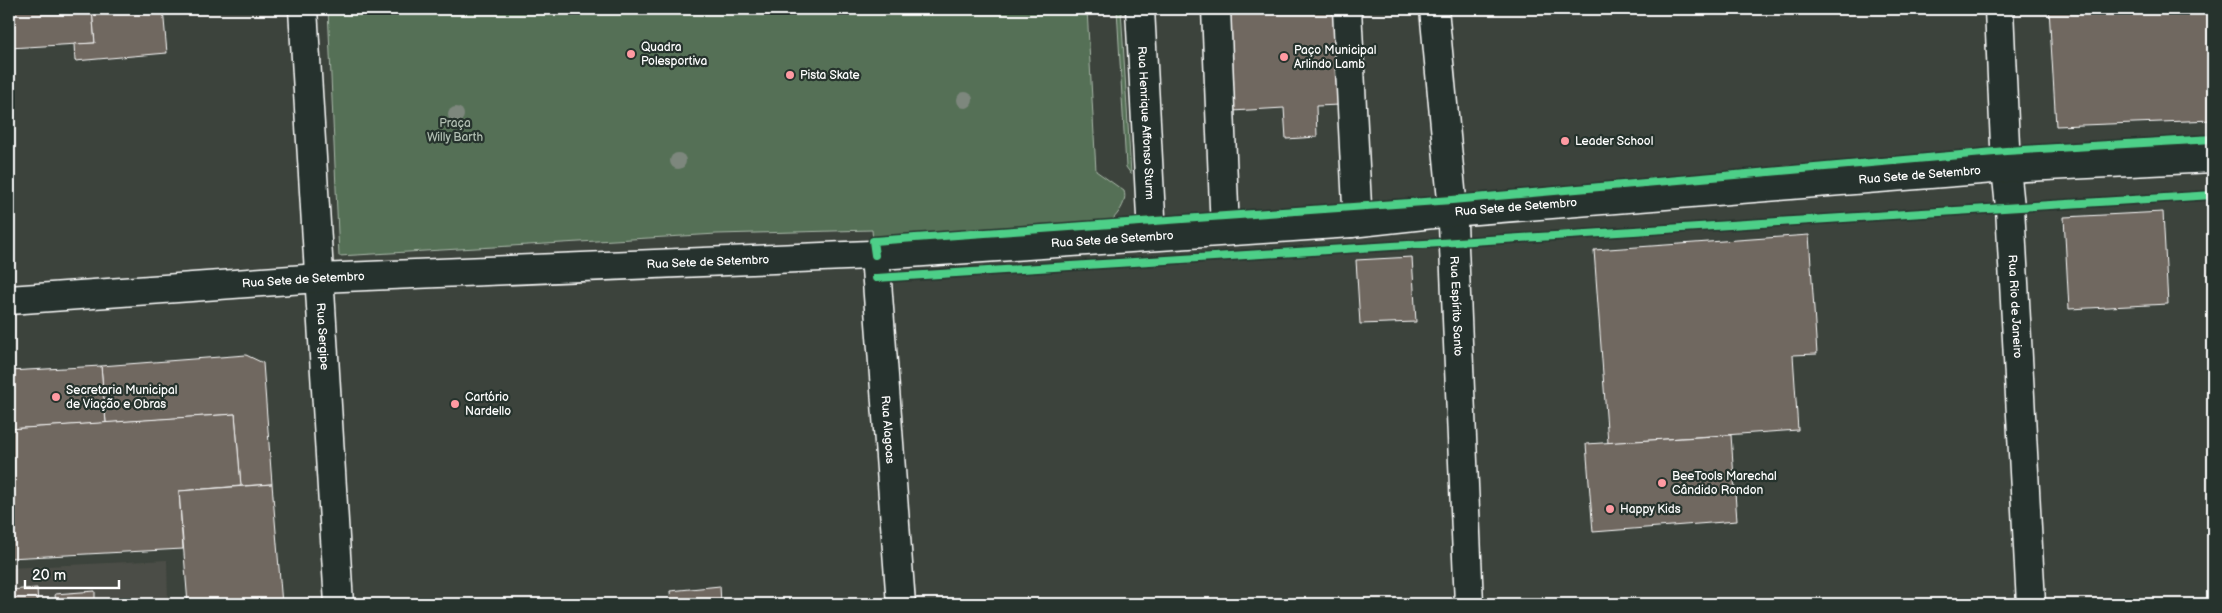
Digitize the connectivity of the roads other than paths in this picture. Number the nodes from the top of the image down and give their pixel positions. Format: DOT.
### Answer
graph roads {
  1 [pos="303,9"];
  2 [pos="1140,9"];
  3 [pos="1216,9"];
  4 [pos="1348,9"];
  5 [pos="1434,9"];
  6 [pos="1999,9"];
  7 [pos="2213,158"];
  8 [pos="2006,168"];
  9 [pos="1451,212"];
  10 [pos="1351,223"];
  11 [pos="1226,231"];
  12 [pos="1152,235"];
  13 [pos="875,255"];
  14 [pos="319,278"];
  15 [pos="9,300"];
  16 [pos="339,604"];
  17 [pos="901,604"];
  18 [pos="1470,604"];
  19 [pos="2031,604"];
  1 -- 14 [label="street, Rua Sergipe"];
  2 -- 12 [label="street, Rua Henrique Affonso Sturm"];
  3 -- 11 [label="street"];
  4 -- 10 [label="street"];
  5 -- 9 [label="street, Rua Espírito Santo"];
  6 -- 8 [label="street, Rua Rio de Janeiro"];
  7 -- 8 [label="street, Rua Sete de Setembro"];
  8 -- 9 [label="street, Rua Sete de Setembro"];
  8 -- 19 [label="street, Rua Rio de Janeiro"];
  9 -- 10 [label="street, Rua Sete de Setembro"];
  9 -- 18 [label="street, Rua Espírito Santo"];
  10 -- 11 [label="street, Rua Sete de Setembro"];
  11 -- 12 [label="street, Rua Sete de Setembro"];
  12 -- 13 [label="street, Rua Sete de Setembro"];
  13 -- 14 [label="street, Rua Sete de Setembro"];
  13 -- 17 [label="street, Rua Alagoas"];
  14 -- 15 [label="street, Rua Sete de Setembro"];
  14 -- 16 [label="street, Rua Sergipe"];
}
